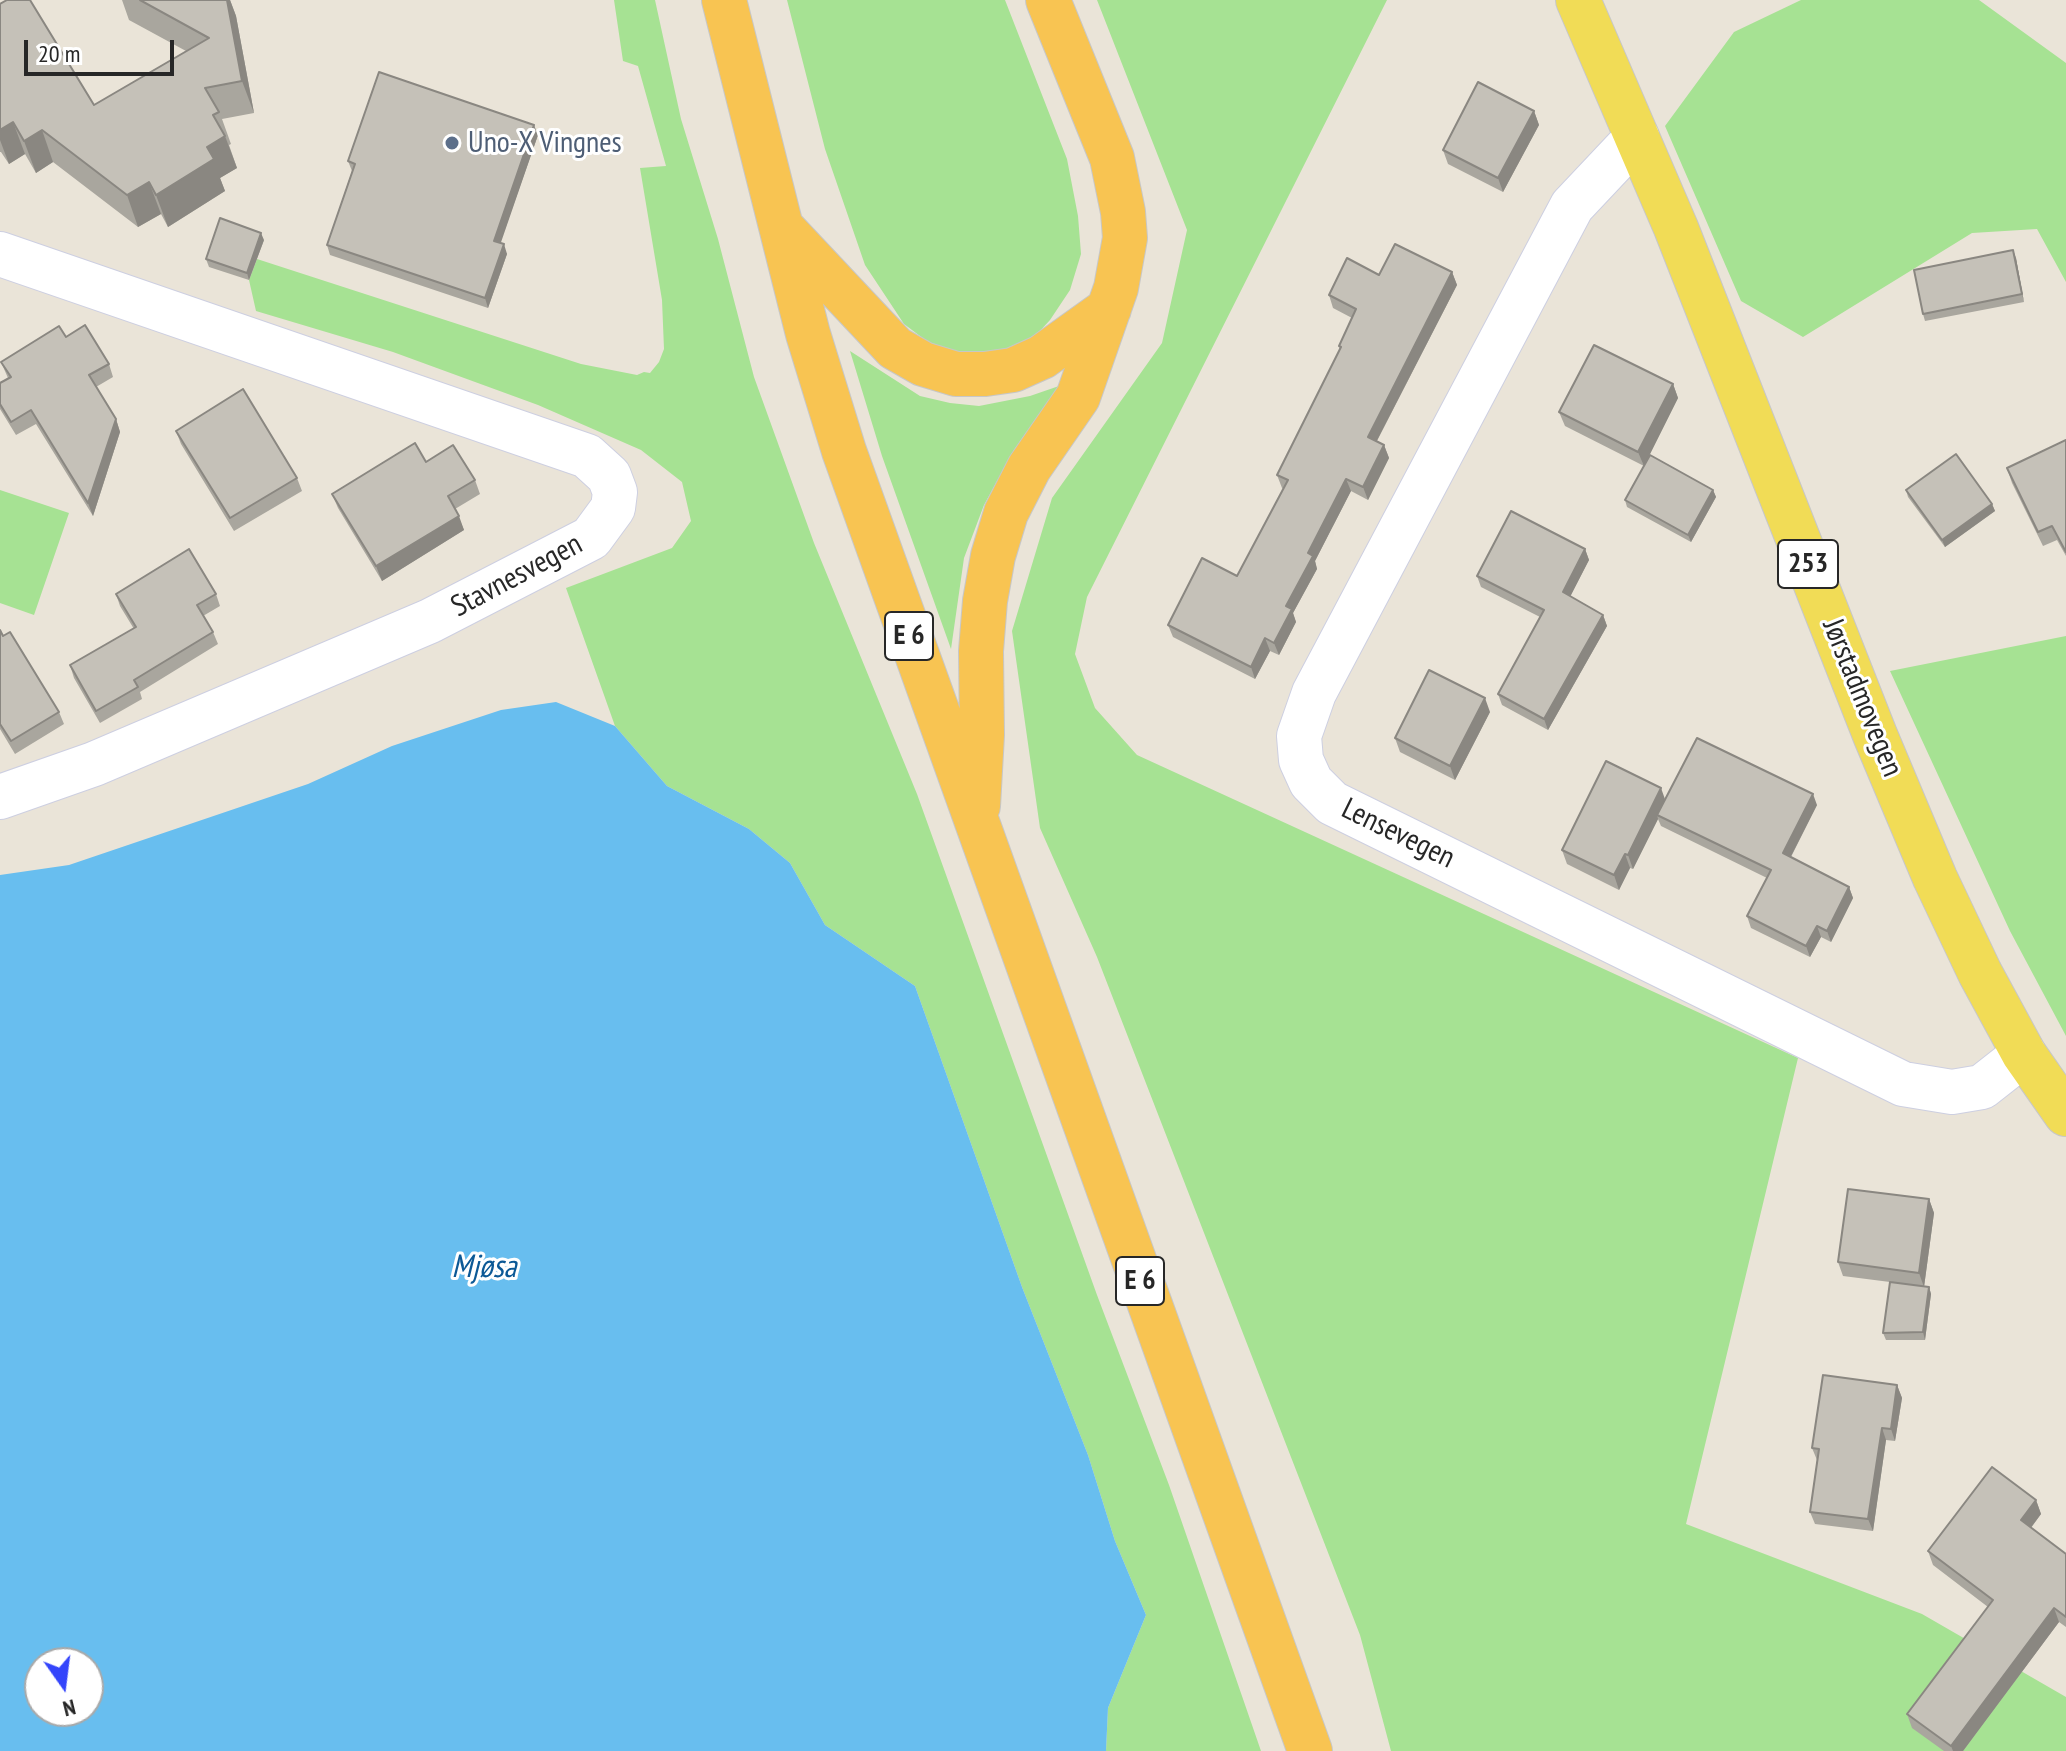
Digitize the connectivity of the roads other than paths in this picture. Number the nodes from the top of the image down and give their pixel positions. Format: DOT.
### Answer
graph roads {
  1 [pos="724,0"];
  2 [pos="1048,0"];
  3 [pos="1578,0"];
  4 [pos="1637,137"];
  5 [pos="779,225"];
  6 [pos="0,254"];
  7 [pos="1109,309"];
  8 [pos="0,797"];
  9 [pos="977,820"];
  10 [pos="2024,1054"];
  11 [pos="2066,1114"];
  12 [pos="1310,1751"];
  1 -- 5 [label="highway, E 6"];
  2 -- 7 [label="highway"];
  3 -- 4 [label="main road, Jørstadmovegen / 253"];
  4 -- 10 [label="main road, Jørstadmovegen / 253"];
  4 -- 10 [label="street, Lensevegen"];
  5 -- 7 [label="highway"];
  5 -- 9 [label="highway, E 6"];
  6 -- 8 [label="street, Stavnesvegen"];
  7 -- 9 [label="highway"];
  9 -- 12 [label="highway, E 6"];
  10 -- 11 [label="main road, Jørstadmovegen / 253"];
}
